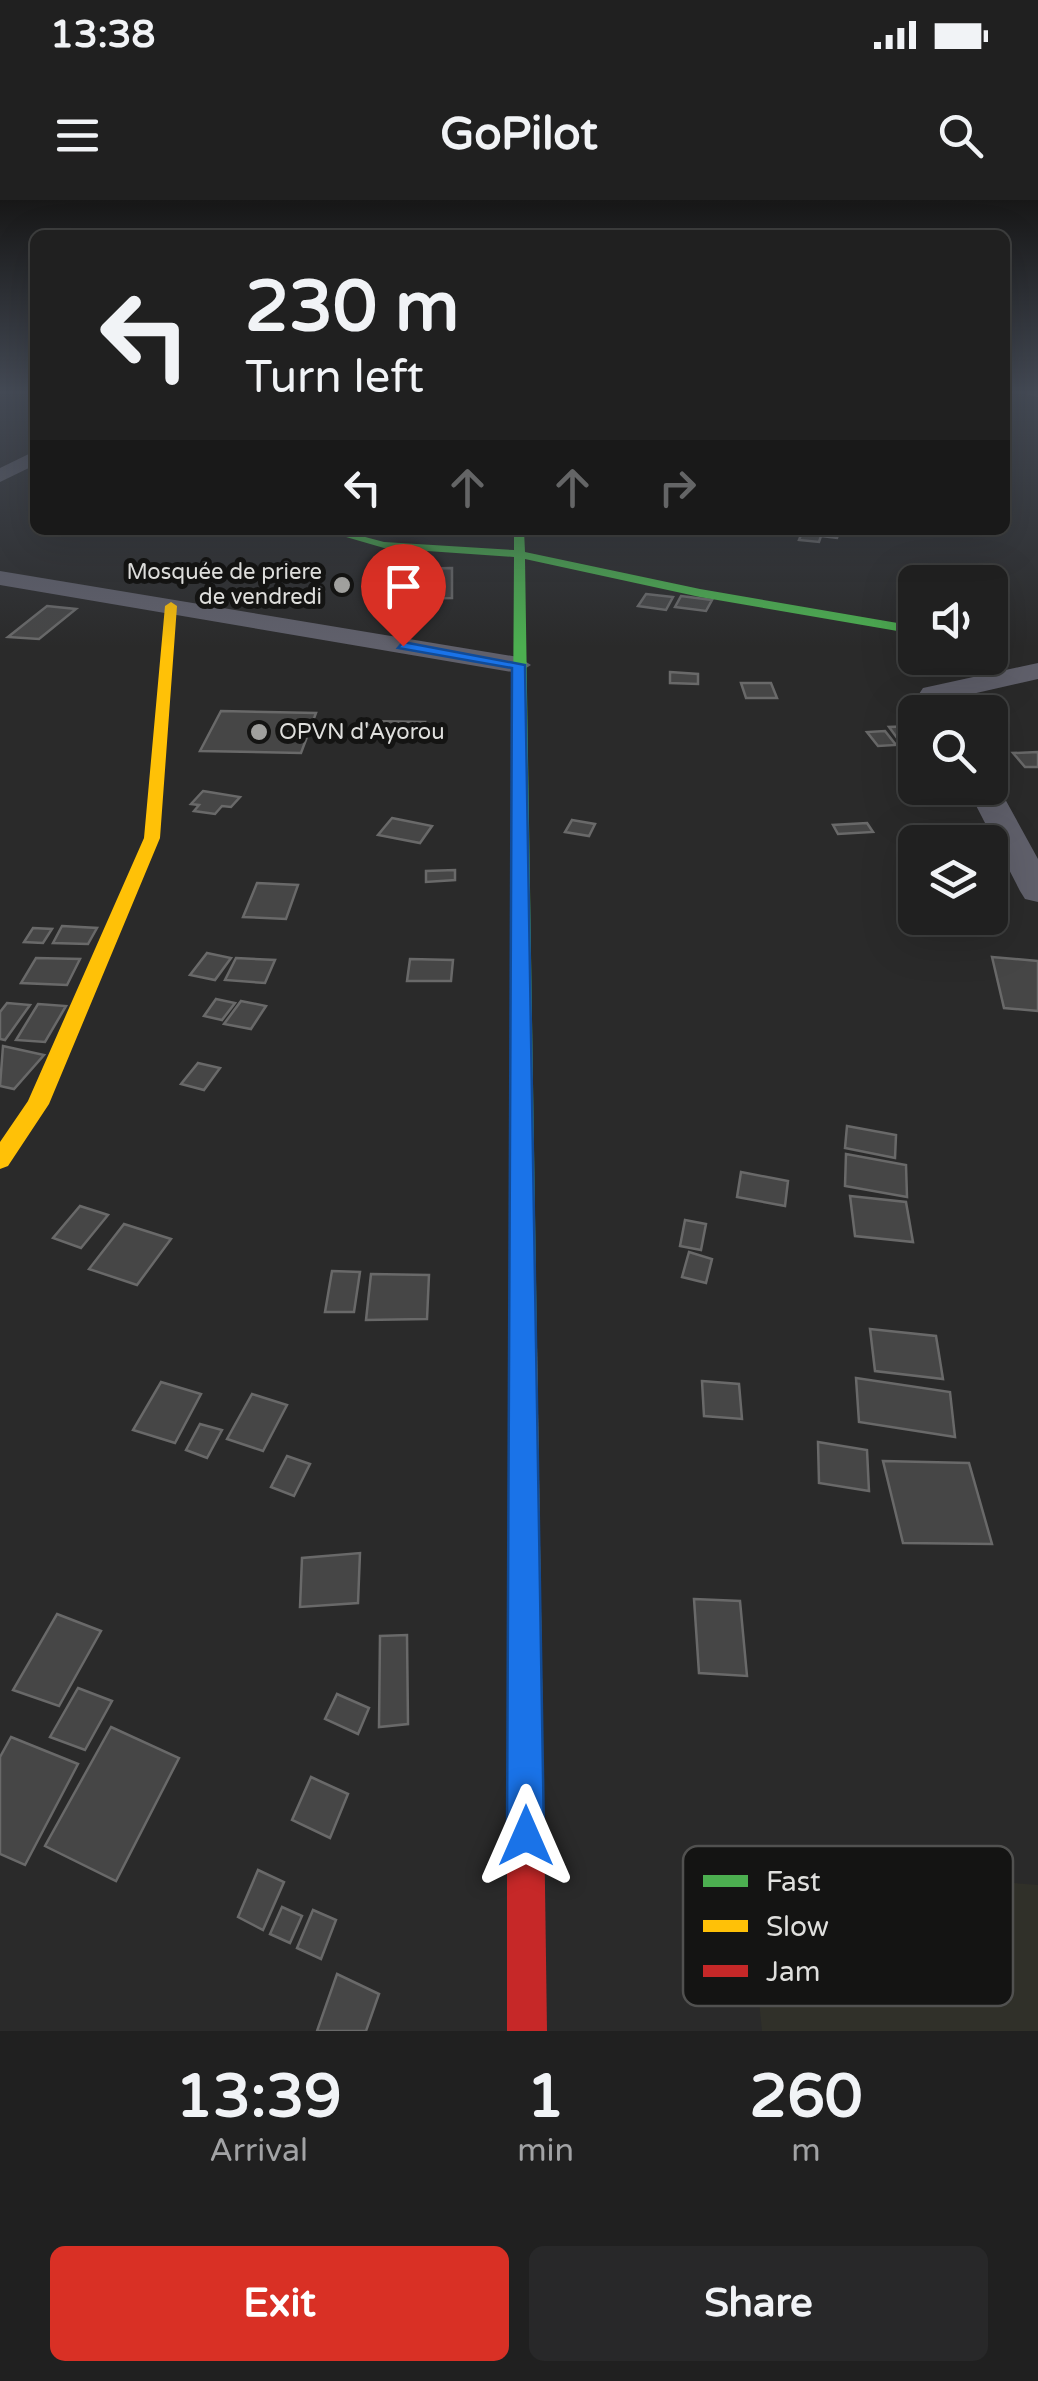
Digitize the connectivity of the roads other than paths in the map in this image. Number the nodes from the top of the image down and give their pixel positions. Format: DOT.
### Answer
graph roads {
  1 [pos="345,535"];
  2 [pos="519,542"];
  3 [pos="0,578"];
  4 [pos="172,606"];
  5 [pos="898,627"];
  6 [pos="1008,652"];
  7 [pos="1038,660"];
  8 [pos="518,665"];
  9 [pos="1038,672"];
  10 [pos="933,695"];
  11 [pos="992,805"];
  12 [pos="1038,891"];
  13 [pos="0,1160"];
  14 [pos="527,2031"];
  1 -- 2 [label="street"];
  2 -- 5 [label="street"];
  2 -- 8 [label="street"];
  3 -- 4 [label="street"];
  4 -- 8 [label="street"];
  4 -- 13 [label="street"];
  6 -- 7 [label="street"];
  8 -- 14 [label="street"];
  9 -- 10 [label="street"];
  11 -- 12 [label="street"];
}
